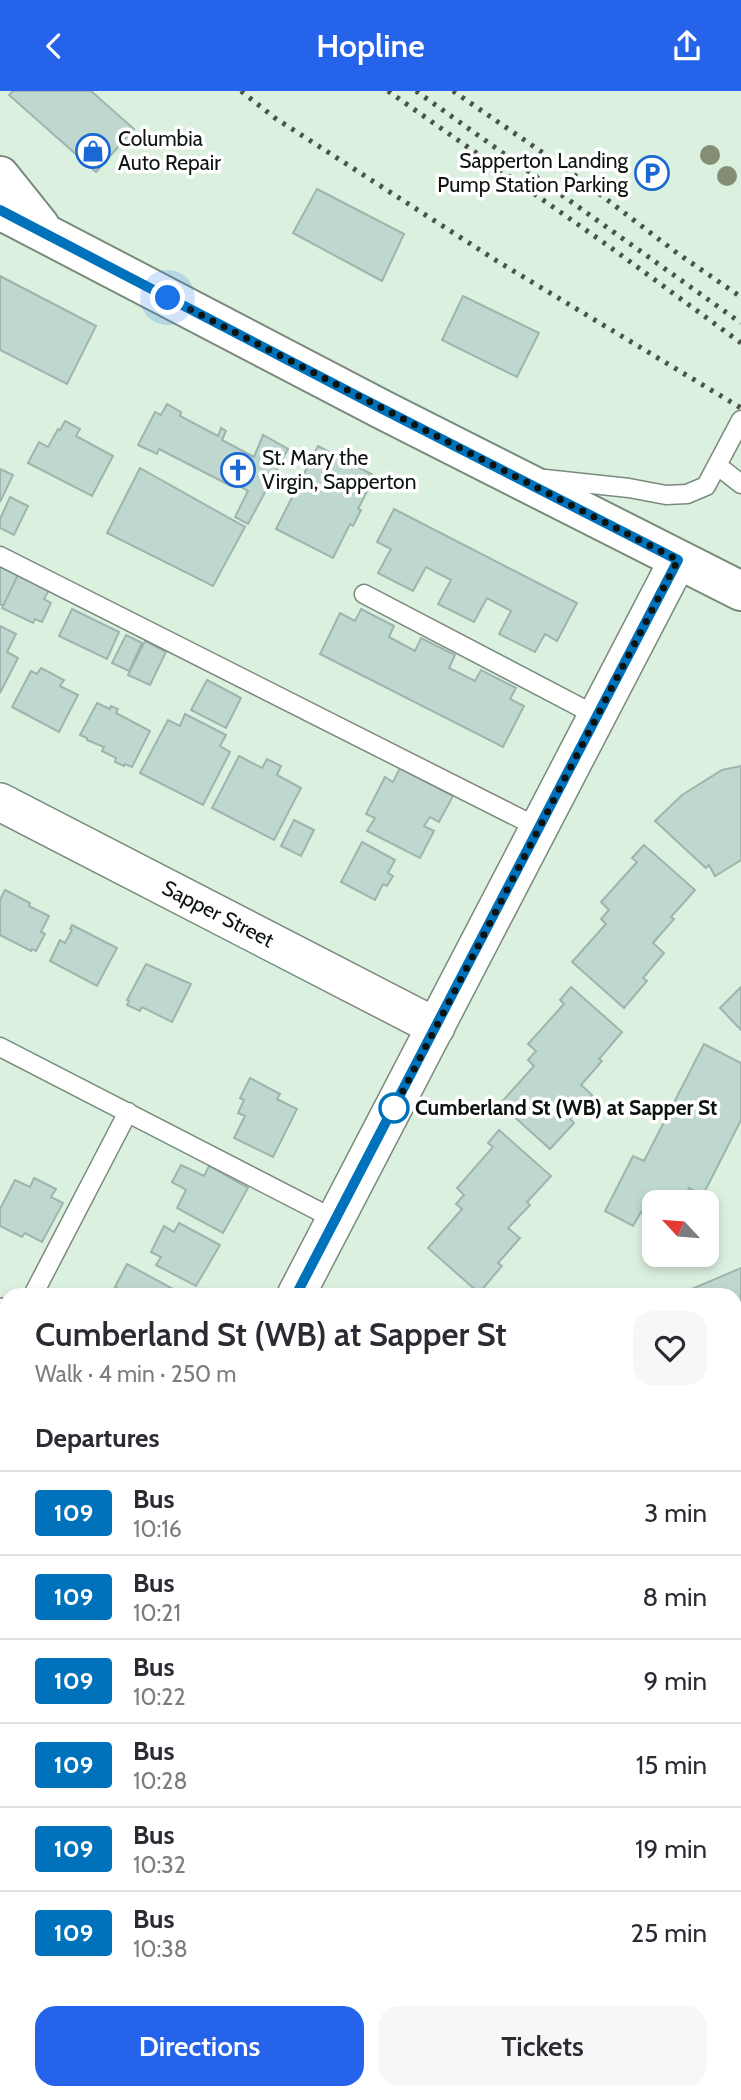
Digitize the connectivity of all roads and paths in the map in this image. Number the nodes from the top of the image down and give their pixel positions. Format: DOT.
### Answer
graph roads {
  1 [pos="0,176"];
  2 [pos="0,210"];
  3 [pos="48,235"];
  4 [pos="741,420"];
  5 [pos="718,466"];
  6 [pos="513,476"];
  7 [pos="741,485"];
  8 [pos="0,556"];
  9 [pos="678,560"];
  10 [pos="741,591"];
  11 [pos="364,594"];
  12 [pos="597,716"];
  13 [pos="0,802"];
  14 [pos="539,828"];
  15 [pos="436,1027"];
  16 [pos="0,1047"];
  17 [pos="128,1112"];
  18 [pos="336,1220"];
  19 [pos="37,1288"];
  20 [pos="300,1288"];
  1 -- 3 [label="main road"];
  2 -- 3 [label="main road"];
  3 -- 6 [label="main road"];
  4 -- 5 [label="lane"];
  5 -- 6 [label="lane"];
  5 -- 7 [label="lane"];
  6 -- 9 [label="main road"];
  8 -- 14 [label="lane"];
  9 -- 10 [label="main road"];
  9 -- 12 [label="street"];
  11 -- 12 [label="lane"];
  12 -- 14 [label="street"];
  13 -- 15 [label="street, Sapper Street"];
  14 -- 15 [label="street"];
  15 -- 18 [label="street"];
  16 -- 17 [label="lane"];
  17 -- 18 [label="lane"];
  17 -- 19 [label="lane"];
  18 -- 20 [label="street"];
}
